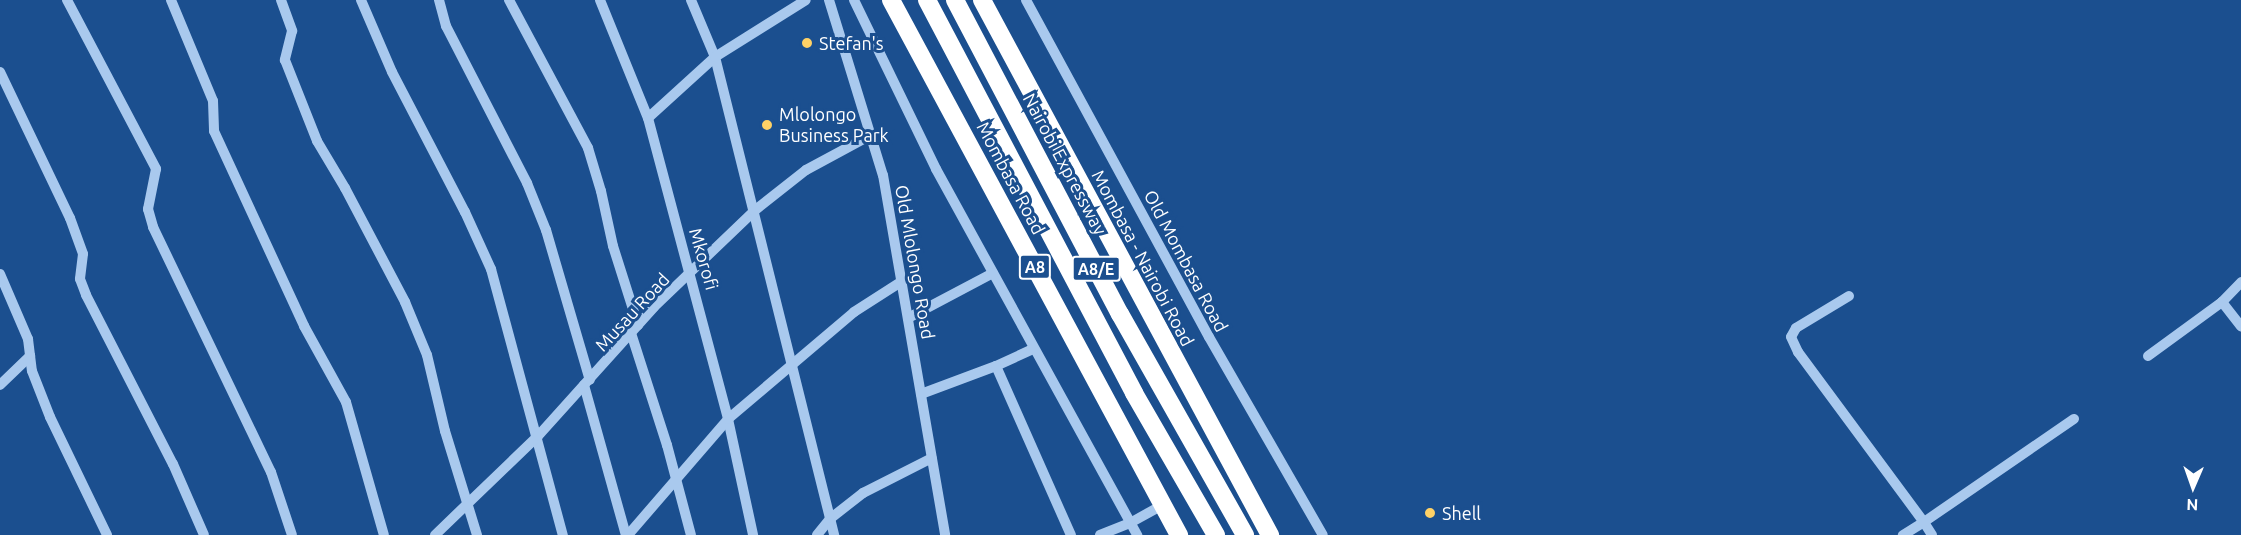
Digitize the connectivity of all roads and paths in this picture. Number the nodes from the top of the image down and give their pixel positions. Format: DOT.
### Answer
graph roads {
  1 [pos="67,0"];
  2 [pos="171,0"];
  3 [pos="281,0"];
  4 [pos="361,0"];
  5 [pos="439,0"];
  6 [pos="509,0"];
  7 [pos="600,0"];
  8 [pos="691,0"];
  9 [pos="806,0"];
  10 [pos="829,0"];
  11 [pos="854,0"];
  12 [pos="891,0"];
  13 [pos="927,0"];
  14 [pos="955,0"];
  15 [pos="982,0"];
  16 [pos="1026,0"];
  17 [pos="715,57"];
  18 [pos="0,72"];
  19 [pos="648,118"];
  20 [pos="871,135"];
  21 [pos="754,211"];
  22 [pos="692,273"];
  23 [pos="993,273"];
  24 [pos="0,274"];
  25 [pos="901,282"];
  26 [pos="2241,282"];
  27 [pos="1848,296"];
  28 [pos="2222,302"];
  29 [pos="908,318"];
  30 [pos="2241,326"];
  31 [pos="634,329"];
  32 [pos="1034,349"];
  33 [pos="30,356"];
  34 [pos="2148,356"];
  35 [pos="792,365"];
  36 [pos="996,366"];
  37 [pos="587,382"];
  38 [pos="0,385"];
  39 [pos="921,394"];
  40 [pos="728,419"];
  41 [pos="2073,420"];
  42 [pos="538,436"];
  43 [pos="932,458"];
  44 [pos="677,480"];
  45 [pos="469,505"];
  46 [pos="1162,505"];
  47 [pos="831,519"];
  48 [pos="1924,522"];
  49 [pos="1130,523"];
  50 [pos="107,535"];
  51 [pos="204,535"];
  52 [pos="292,535"];
  53 [pos="384,535"];
  54 [pos="435,535"];
  55 [pos="477,535"];
  56 [pos="563,535"];
  57 [pos="627,535"];
  58 [pos="691,535"];
  59 [pos="753,535"];
  60 [pos="817,535"];
  61 [pos="834,535"];
  62 [pos="945,535"];
  63 [pos="1071,535"];
  64 [pos="1100,535"];
  65 [pos="1137,535"];
  66 [pos="1179,535"];
  67 [pos="1216,535"];
  68 [pos="1245,535"];
  69 [pos="1270,535"];
  70 [pos="1323,535"];
  71 [pos="1903,535"];
  72 [pos="1932,535"];
  1 -- 52 [label="street"];
  2 -- 53 [label="street"];
  3 -- 45 [label="street"];
  4 -- 42 [label="street"];
  5 -- 37 [label="street"];
  6 -- 31 [label="street"];
  7 -- 19 [label="street, Mkorofi"];
  8 -- 17 [label="street"];
  9 -- 17 [label="street"];
  10 -- 20 [label="street, Old Mlolongo Road"];
  11 -- 23 [label="street"];
  12 -- 46 [label="highway, Mombasa Road / A8"];
  13 -- 67 [label="highway, A8/E"];
  14 -- 68 [label="highway, Nairobi Expressway / A8/E"];
  15 -- 69 [label="highway, Mombasa - Nairobi Road"];
  16 -- 70 [label="street, Old Mombasa Road"];
  17 -- 19 [label="street"];
  17 -- 21 [label="street"];
  18 -- 51 [label="street"];
  19 -- 22 [label="street, Mkorofi"];
  20 -- 21 [label="street, Musau Road"];
  20 -- 25 [label="street, Old Mlolongo Road"];
  21 -- 22 [label="street, Musau Road"];
  21 -- 35 [label="street"];
  22 -- 31 [label="street, Musau Road"];
  22 -- 40 [label="street, Mkorofi"];
  23 -- 29 [label="street"];
  23 -- 32 [label="street"];
  24 -- 33 [label="street"];
  25 -- 29 [label="street, Old Mlolongo Road"];
  25 -- 35 [label="street"];
  26 -- 28 [label="street"];
  27 -- 48 [label="street"];
  28 -- 30 [label="street"];
  28 -- 34 [label="street"];
  29 -- 39 [label="street, Old Mlolongo Road"];
  31 -- 37 [label="street, Musau Road"];
  31 -- 44 [label="street"];
  32 -- 36 [label="street"];
  32 -- 49 [label="street"];
  33 -- 38 [label="street"];
  33 -- 50 [label="street"];
  35 -- 40 [label="street"];
  35 -- 47 [label="street"];
  36 -- 39 [label="street"];
  36 -- 63 [label="street"];
  37 -- 42 [label="street, Musau Road"];
  37 -- 57 [label="street"];
  39 -- 43 [label="street, Old Mlolongo Road"];
  40 -- 44 [label="street"];
  40 -- 59 [label="street, Mkorofi"];
  41 -- 48 [label="street"];
  42 -- 45 [label="street, Musau Road"];
  42 -- 56 [label="street"];
  43 -- 47 [label="street"];
  43 -- 62 [label="street, Old Mlolongo Road"];
  44 -- 57 [label="street"];
  44 -- 58 [label="street"];
  45 -- 54 [label="street, Musau Road"];
  45 -- 55 [label="street"];
  46 -- 49 [label="street"];
  46 -- 66 [label="highway, Mombasa Road / A8"];
  47 -- 60 [label="street"];
  47 -- 61 [label="street"];
  48 -- 71 [label="street"];
  48 -- 72 [label="street"];
  49 -- 64 [label="street"];
  49 -- 65 [label="street"];
}
